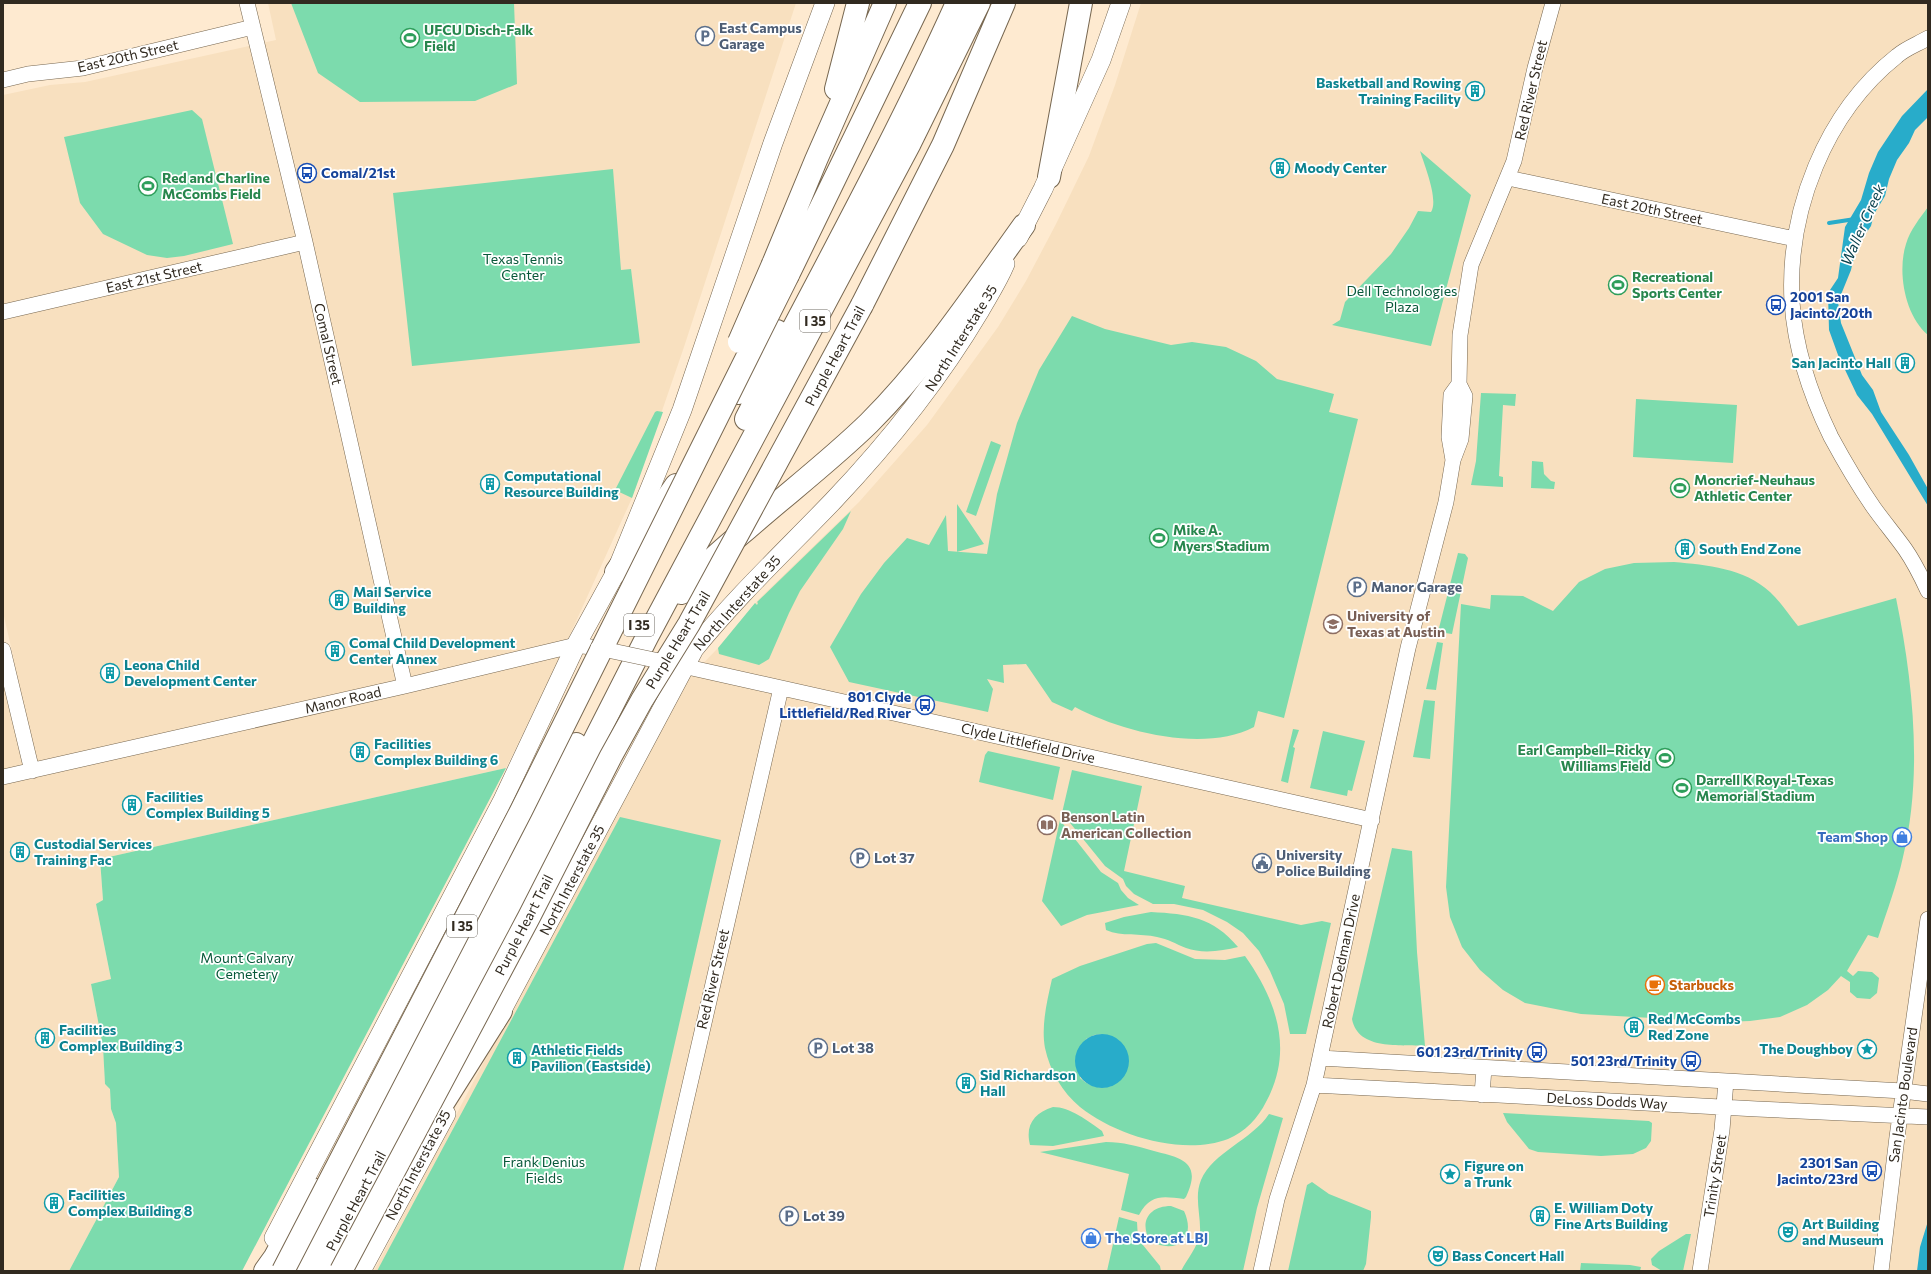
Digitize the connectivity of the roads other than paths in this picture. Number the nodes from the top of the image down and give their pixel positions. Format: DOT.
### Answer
graph roads {
  1 [pos="247,3"];
  2 [pos="825,3"];
  3 [pos="858,3"];
  4 [pos="885,3"];
  5 [pos="920,3"];
  6 [pos="957,3"];
  7 [pos="979,3"];
  8 [pos="1004,3"];
  9 [pos="1081,3"];
  10 [pos="1121,3"];
  11 [pos="1553,3"];
  12 [pos="253,27"];
  13 [pos="1928,28"];
  14 [pos="1928,38"];
  15 [pos="1898,55"];
  16 [pos="3,80"];
  17 [pos="816,160"];
  18 [pos="1049,177"];
  19 [pos="1508,178"];
  20 [pos="856,207"];
  21 [pos="1024,225"];
  22 [pos="1795,239"];
  23 [pos="305,242"];
  24 [pos="780,270"];
  25 [pos="3,312"];
  26 [pos="616,572"];
  27 [pos="1928,591"];
  28 [pos="647,637"];
  29 [pos="576,645"];
  30 [pos="3,650"];
  31 [pos="684,666"];
  32 [pos="405,686"];
  33 [pos="780,688"];
  34 [pos="32,771"];
  35 [pos="3,777"];
  36 [pos="1372,820"];
  37 [pos="1928,920"];
  38 [pos="501,1011"];
  39 [pos="1320,1058"];
  40 [pos="1484,1068"];
  41 [pos="1572,1073"];
  42 [pos="1726,1081"];
  43 [pos="1314,1085"];
  44 [pos="1903,1091"];
  45 [pos="393,1093"];
  46 [pos="1928,1094"];
  47 [pos="1482,1095"];
  48 [pos="1571,1099"];
  49 [pos="1724,1108"];
  50 [pos="1900,1117"];
  51 [pos="1928,1117"];
  52 [pos="256,1271"];
  53 [pos="265,1271"];
  54 [pos="283,1271"];
  55 [pos="298,1271"];
  56 [pos="319,1271"];
  57 [pos="336,1271"];
  58 [pos="341,1271"];
  59 [pos="361,1271"];
  60 [pos="647,1271"];
  61 [pos="1261,1271"];
  62 [pos="1700,1271"];
  63 [pos="1881,1271"];
  1 -- 12 [label="street, Comal Street"];
  2 -- 26 [label="main road"];
  3 -- 17 [label="highway"];
  4 -- 17 [label="highway"];
  5 -- 24 [label="highway"];
  6 -- 20 [label="highway, Purple Heart Trail / I 35"];
  7 -- 28 [label="highway, Purple Heart Trail / I 35"];
  8 -- 58 [label="highway, Purple Heart Trail / I 35, bridge"];
  9 -- 18 [label="highway"];
  10 -- 18 [label="main road, North Interstate 35"];
  11 -- 19 [label="street, Red River Street"];
  12 -- 16 [label="street, East 20th Street"];
  12 -- 23 [label="street, Comal Street"];
  13 -- 15 [label="street"];
  14 -- 15 [label="street"];
  15 -- 22 [label="street"];
  17 -- 24 [label="highway"];
  18 -- 21 [label="main road, North Interstate 35"];
  19 -- 22 [label="street, East 20th Street"];
  19 -- 36 [label="street, Robert Dedman Drive"];
  20 -- 26 [label="highway"];
  20 -- 45 [label="highway, Purple Heart Trail / I 35"];
  21 -- 28 [label="highway"];
  21 -- 31 [label="main road, North Interstate 35"];
  22 -- 27 [label="street"];
  23 -- 25 [label="street, East 21st Street"];
  23 -- 32 [label="street, Comal Street"];
  24 -- 54 [label="highway, I 35, bridge"];
  26 -- 29 [label="main road"];
  28 -- 56 [label="highway, Purple Heart Trail / I 35"];
  29 -- 31 [label="street, Manor Road, bridge"];
  29 -- 32 [label="street, Manor Road"];
  29 -- 52 [label="main road"];
  30 -- 34 [label="street"];
  31 -- 33 [label="street, Clyde Littlefield Drive"];
  31 -- 38 [label="main road, North Interstate 35"];
  32 -- 34 [label="street, Manor Road"];
  33 -- 36 [label="street, Clyde Littlefield Drive"];
  33 -- 60 [label="street, Red River Street"];
  34 -- 35 [label="street, Manor Road"];
  36 -- 39 [label="street, Robert Dedman Drive"];
  37 -- 44 [label="street, San Jacinto Boulevard"];
  38 -- 57 [label="highway"];
  38 -- 59 [label="main road, North Interstate 35"];
  39 -- 40 [label="street, DeLoss Dodds Way"];
  39 -- 43 [label="street, Robert Dedman Drive"];
  40 -- 41 [label="street, DeLoss Dodds Way"];
  40 -- 47 [label="street"];
  41 -- 42 [label="street, DeLoss Dodds Way"];
  41 -- 48 [label="street"];
  42 -- 44 [label="street, DeLoss Dodds Way"];
  42 -- 49 [label="street, Trinity Street"];
  43 -- 47 [label="street, DeLoss Dodds Way"];
  43 -- 61 [label="street, Robert Dedman Drive"];
  44 -- 46 [label="street, DeLoss Dodds Way"];
  44 -- 50 [label="street, San Jacinto Boulevard"];
  45 -- 53 [label="highway"];
  45 -- 55 [label="highway, Purple Heart Trail / I 35"];
  47 -- 48 [label="street, DeLoss Dodds Way"];
  48 -- 49 [label="street, DeLoss Dodds Way"];
  49 -- 50 [label="street, DeLoss Dodds Way"];
  49 -- 62 [label="street, Trinity Street"];
  50 -- 51 [label="street, DeLoss Dodds Way"];
  50 -- 63 [label="street, San Jacinto Boulevard"];
}
